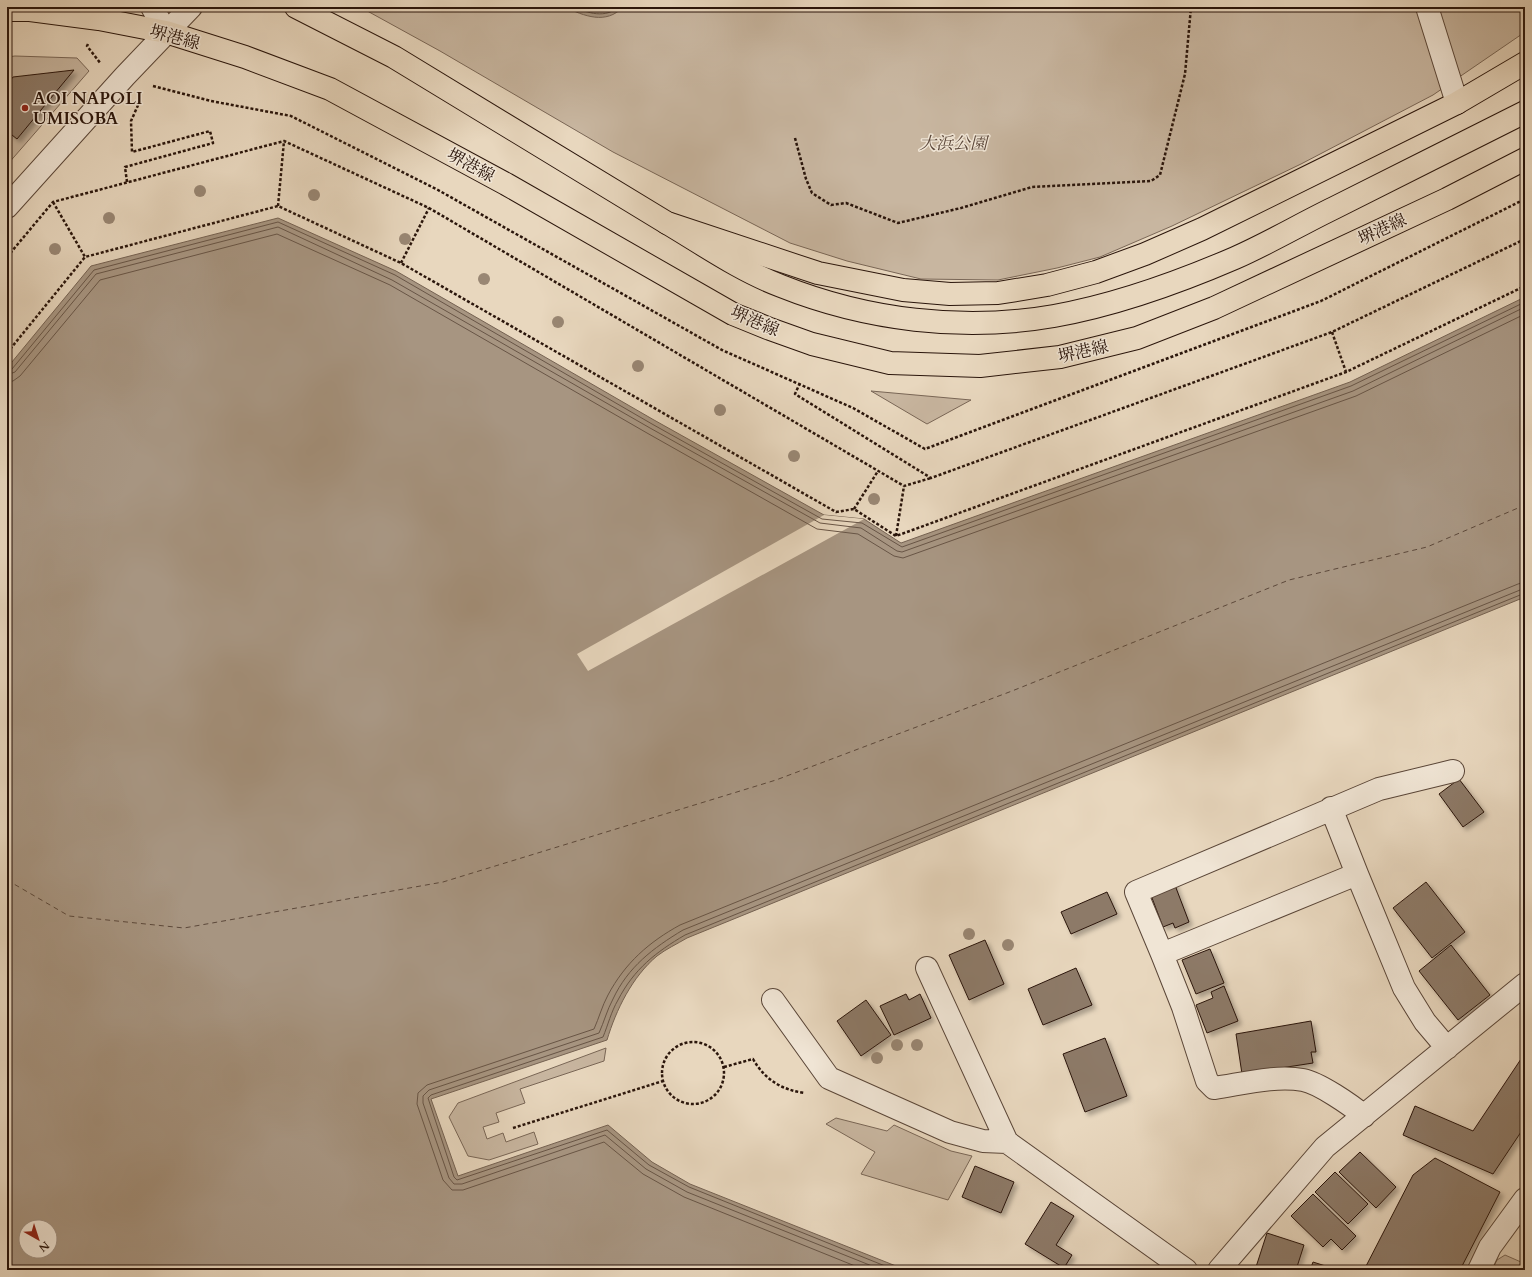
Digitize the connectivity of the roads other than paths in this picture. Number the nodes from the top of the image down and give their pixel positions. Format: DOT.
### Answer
graph roads {
  1 [pos="152,7"];
  2 [pos="191,7"];
  3 [pos="296,7"];
  4 [pos="1427,7"];
  5 [pos="7,10"];
  6 [pos="166,32"];
  7 [pos="1525,63"];
  8 [pos="1457,103"];
  9 [pos="1525,112"];
  10 [pos="1525,159"];
  11 [pos="7,207"];
  12 [pos="667,223"];
  13 [pos="1453,771"];
  14 [pos="1331,808"];
  15 [pos="1357,874"];
  16 [pos="1162,954"];
  17 [pos="927,968"];
  18 [pos="1525,984"];
  19 [pos="773,1000"];
  20 [pos="1447,1048"];
  21 [pos="1364,1116"];
  22 [pos="1007,1142"];
  23 [pos="1525,1199"];
  24 [pos="1186,1270"];
  25 [pos="1220,1270"];
  26 [pos="1479,1270"];
  1 -- 6 [label="street"];
  2 -- 6 [label="street"];
  3 -- 12 [label="main road"];
  4 -- 8 [label="street"];
  5 -- 6 [label="main road, 堺港線"];
  6 -- 10 [label="main road, 堺港線"];
  6 -- 11 [label="street"];
  7 -- 8 [label="main road"];
  8 -- 12 [label="main road"];
  9 -- 12 [label="main road"];
  13 -- 14 [label="street"];
  14 -- 15 [label="street"];
  14 -- 16 [label="street"];
  15 -- 16 [label="street"];
  15 -- 20 [label="street"];
  16 -- 21 [label="street"];
  17 -- 22 [label="street"];
  18 -- 20 [label="street"];
  19 -- 22 [label="street"];
  20 -- 21 [label="street"];
  21 -- 25 [label="street"];
  22 -- 24 [label="street"];
  23 -- 26 [label="street"];
}
